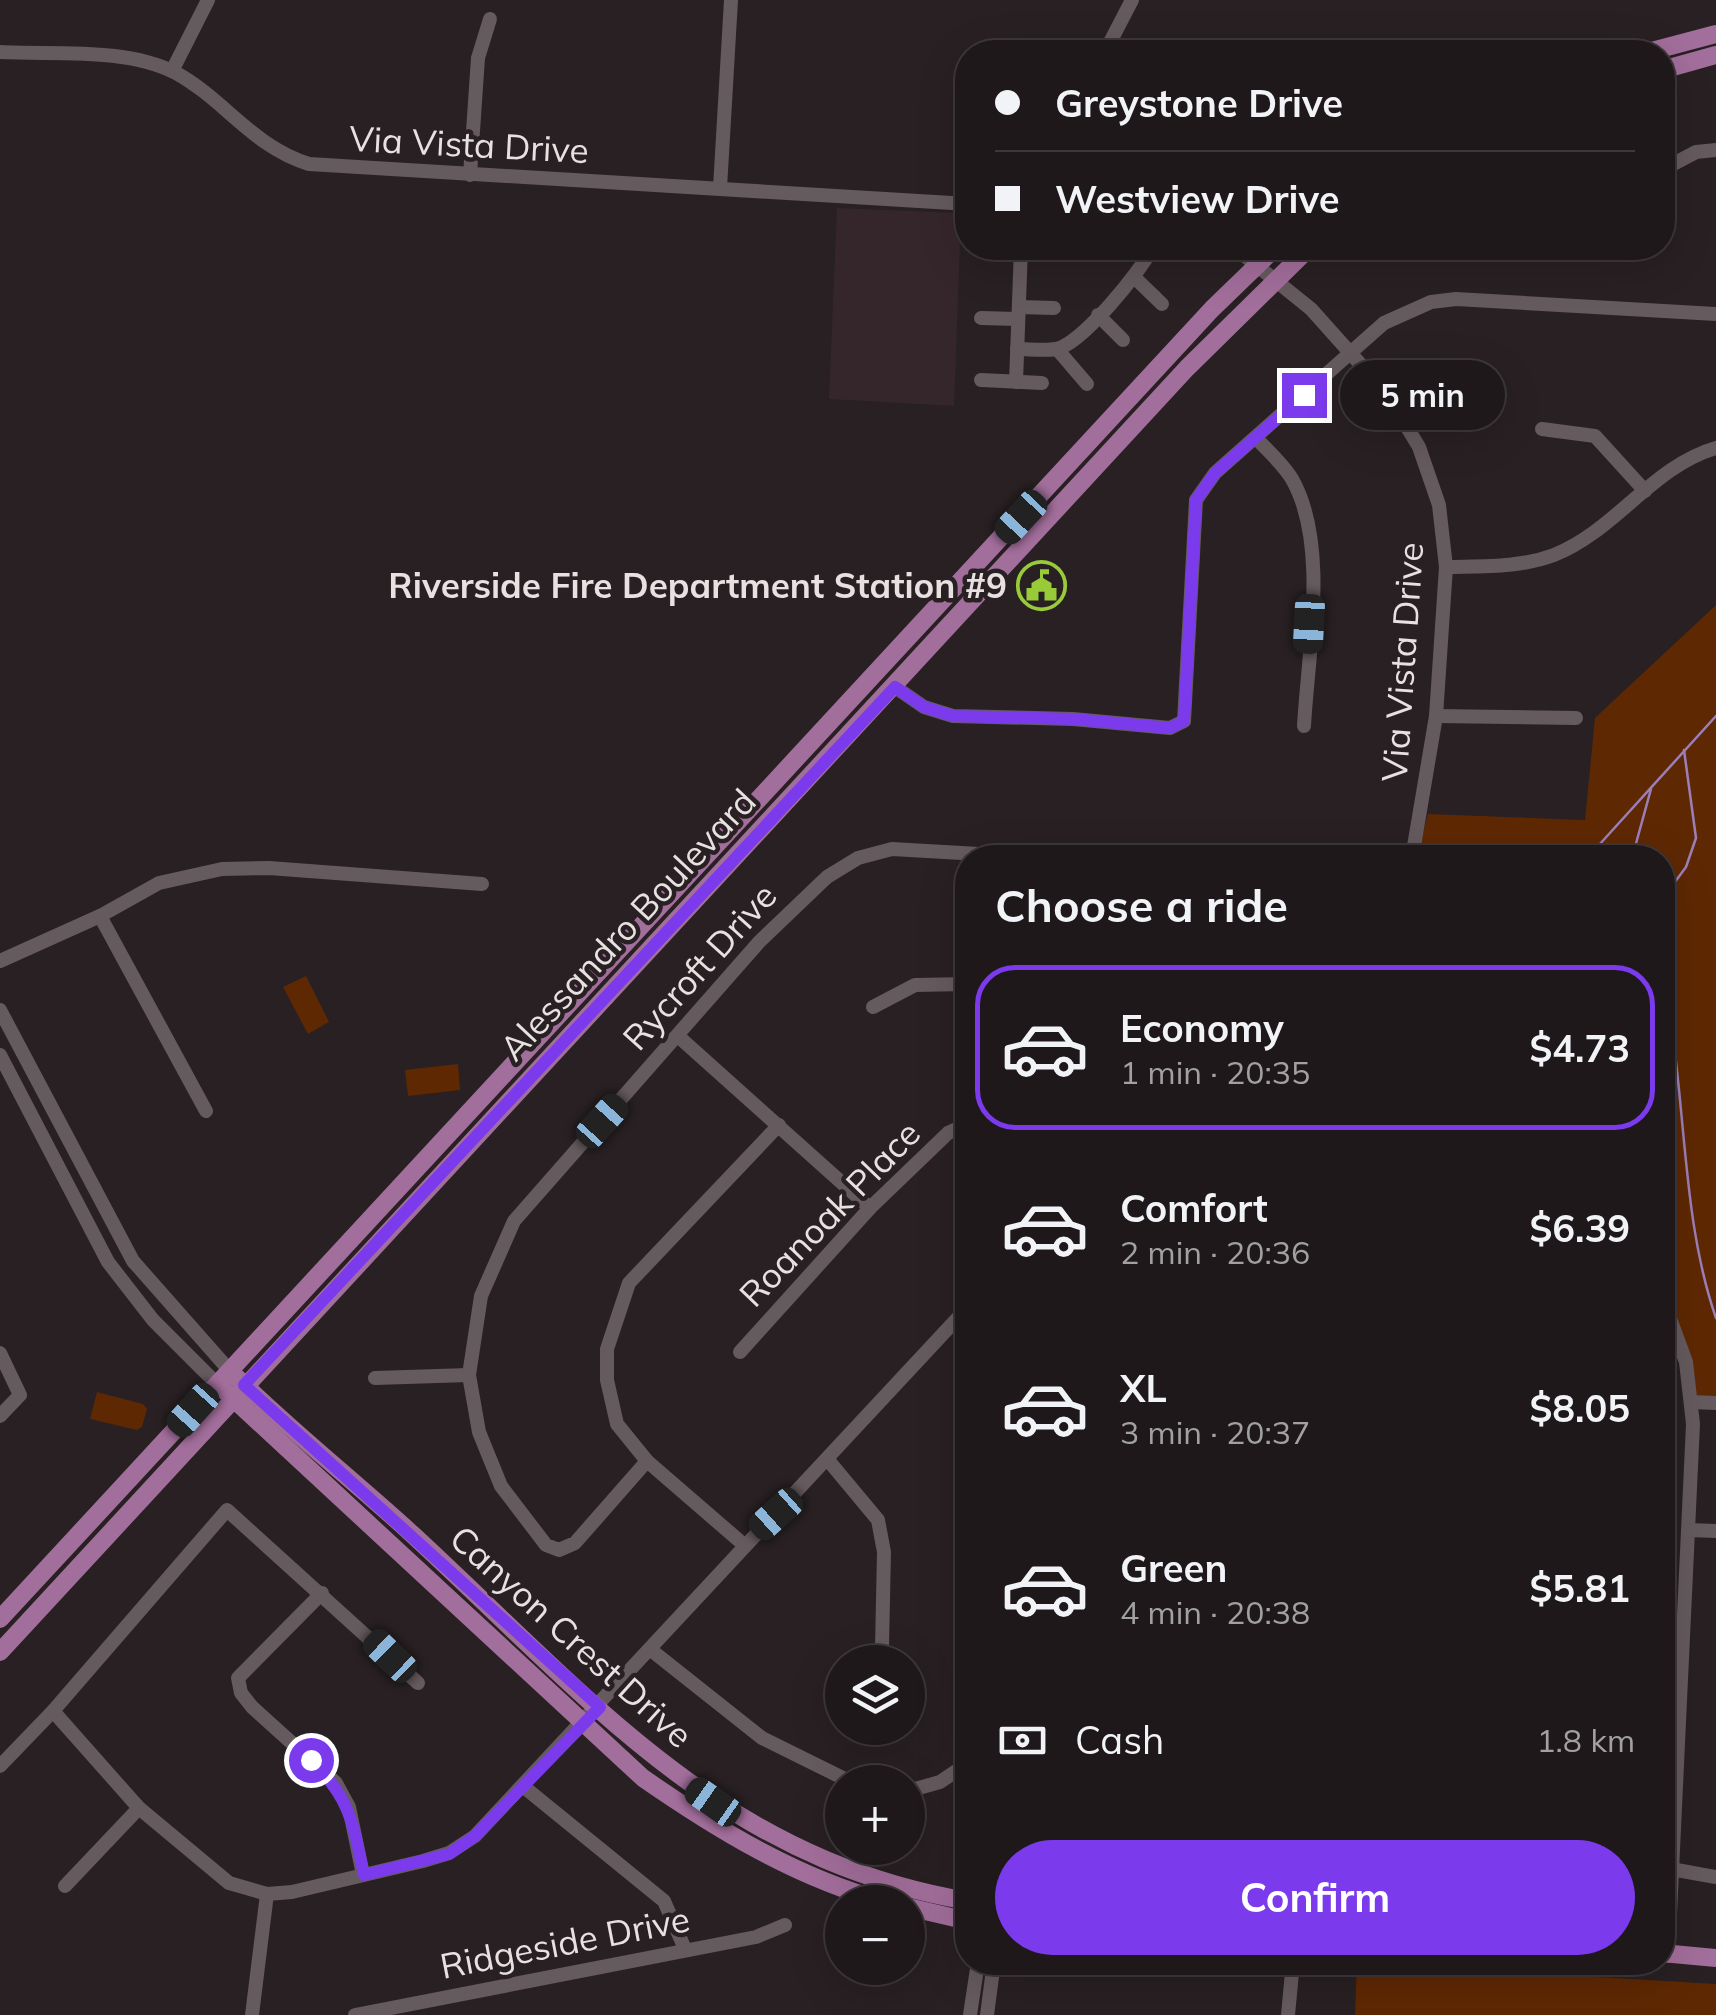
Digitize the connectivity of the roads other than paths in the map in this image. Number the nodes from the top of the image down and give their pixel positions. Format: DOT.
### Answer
graph roads {
  1 [pos="208,0"];
  2 [pos="731,0"];
  3 [pos="1132,0"];
  4 [pos="490,18"];
  5 [pos="1716,34"];
  6 [pos="1111,40"];
  7 [pos="1675,45"];
  8 [pos="0,52"];
  9 [pos="1716,55"];
  10 [pos="1675,66"];
  11 [pos="172,71"];
  12 [pos="1716,150"];
  13 [pos="1675,163"];
  14 [pos="470,175"];
  15 [pos="720,188"];
  16 [pos="955,203"];
  17 [pos="1021,260"];
  18 [pos="1144,260"];
  19 [pos="1253,260"];
  20 [pos="1261,260"];
  21 [pos="1295,260"];
  22 [pos="1258,263"];
  23 [pos="1134,276"];
  24 [pos="1276,276"];
  25 [pos="1162,304"];
  26 [pos="1054,308"];
  27 [pos="1019,313"];
  28 [pos="1716,314"];
  29 [pos="1098,315"];
  30 [pos="981,318"];
  31 [pos="1124,340"];
  32 [pos="1017,349"];
  33 [pos="1057,349"];
  34 [pos="1351,352"];
  35 [pos="981,380"];
  36 [pos="1016,382"];
  37 [pos="1042,383"];
  38 [pos="1086,384"];
  39 [pos="1542,429"];
  40 [pos="1256,438"];
  41 [pos="1716,448"];
  42 [pos="1644,491"];
  43 [pos="1446,567"];
  44 [pos="895,687"];
  45 [pos="1436,716"];
  46 [pos="1576,718"];
  47 [pos="1304,726"];
  48 [pos="1414,845"];
  49 [pos="955,853"];
  50 [pos="482,884"];
  51 [pos="100,916"];
  52 [pos="0,961"];
  53 [pos="955,984"];
  54 [pos="873,1008"];
  55 [pos="0,1010"];
  56 [pos="679,1036"];
  57 [pos="0,1056"];
  58 [pos="206,1111"];
  59 [pos="779,1125"];
  60 [pos="955,1130"];
  61 [pos="870,1208"];
  62 [pos="955,1326"];
  63 [pos="1675,1332"];
  64 [pos="740,1352"];
  65 [pos="0,1354"];
  66 [pos="469,1374"];
  67 [pos="224,1378"];
  68 [pos="376,1378"];
  69 [pos="238,1391"];
  70 [pos="1691,1402"];
  71 [pos="1716,1403"];
  72 [pos="0,1416"];
  73 [pos="828,1460"];
  74 [pos="647,1461"];
  75 [pos="1688,1530"];
  76 [pos="1716,1531"];
  77 [pos="743,1544"];
  78 [pos="322,1594"];
  79 [pos="0,1619"];
  80 [pos="882,1645"];
  81 [pos="651,1650"];
  82 [pos="0,1652"];
  83 [pos="1675,1670"];
  84 [pos="1681,1670"];
  85 [pos="418,1683"];
  86 [pos="600,1707"];
  87 [pos="53,1712"];
  88 [pos="582,1725"];
  89 [pos="0,1766"];
  90 [pos="825,1769"];
  91 [pos="955,1771"];
  92 [pos="925,1786"];
  93 [pos="524,1787"];
  94 [pos="1675,1789"];
  95 [pos="139,1808"];
  96 [pos="1675,1870"];
  97 [pos="364,1875"];
  98 [pos="1716,1877"];
  99 [pos="832,1885"];
  100 [pos="65,1886"];
  101 [pos="267,1894"];
  102 [pos="955,1898"];
  103 [pos="925,1911"];
  104 [pos="955,1918"];
  105 [pos="785,1925"];
  106 [pos="686,1948"];
  107 [pos="1675,1957"];
  108 [pos="1716,1958"];
  109 [pos="976,1975"];
  110 [pos="992,1975"];
  111 [pos="1292,1975"];
  112 [pos="252,2015"];
  113 [pos="355,2015"];
  114 [pos="970,2015"];
  115 [pos="986,2015"];
  116 [pos="1288,2015"];
  1 -- 11 [label="street"];
  2 -- 15 [label="street"];
  3 -- 6 [label="street"];
  4 -- 14 [label="street"];
  5 -- 7 [label="main road"];
  8 -- 11 [label="street, Via Vista Drive"];
  9 -- 10 [label="main road"];
  11 -- 14 [label="street, Via Vista Drive"];
  12 -- 13 [label="street"];
  14 -- 15 [label="street, Via Vista Drive"];
  15 -- 16 [label="street, Via Vista Drive"];
  17 -- 27 [label="street"];
  18 -- 23 [label="street"];
  19 -- 22 [label="street, Via Vista Drive"];
  20 -- 22 [label="main road, Alessandro Boulevard"];
  21 -- 24 [label="main road, Alessandro Boulevard"];
  22 -- 24 [label="street, Via Vista Drive"];
  22 -- 67 [label="main road, Alessandro Boulevard"];
  23 -- 25 [label="street"];
  23 -- 29 [label="street"];
  24 -- 34 [label="street, Via Vista Drive"];
  24 -- 44 [label="main road, Alessandro Boulevard"];
  26 -- 27 [label="street"];
  27 -- 30 [label="street"];
  27 -- 32 [label="street"];
  28 -- 34 [label="street"];
  29 -- 31 [label="street"];
  29 -- 33 [label="street"];
  32 -- 33 [label="street"];
  32 -- 36 [label="street"];
  33 -- 38 [label="street"];
  34 -- 40 [label="street"];
  34 -- 43 [label="street, Via Vista Drive"];
  35 -- 36 [label="street"];
  36 -- 37 [label="street"];
  39 -- 42 [label="street"];
  40 -- 44 [label="street"];
  40 -- 47 [label="street"];
  41 -- 42 [label="street"];
  42 -- 43 [label="street"];
  43 -- 45 [label="street, Via Vista Drive"];
  44 -- 69 [label="main road, Alessandro Boulevard"];
  45 -- 46 [label="street"];
  45 -- 48 [label="street, Via Vista Drive"];
  49 -- 56 [label="street, Rycroft Drive"];
  50 -- 51 [label="street"];
  51 -- 52 [label="street"];
  51 -- 58 [label="street"];
  53 -- 54 [label="street"];
  55 -- 67 [label="street"];
  56 -- 59 [label="street"];
  56 -- 66 [label="street, Rycroft Drive"];
  57 -- 67 [label="street"];
  59 -- 61 [label="street"];
  59 -- 74 [label="street"];
  60 -- 61 [label="street, Roanoak Place"];
  61 -- 64 [label="street, Roanoak Place"];
  62 -- 73 [label="street"];
  63 -- 70 [label="street"];
  65 -- 72 [label="street"];
  66 -- 68 [label="street"];
  66 -- 74 [label="street, Rycroft Drive"];
  67 -- 69 [label="main road, Canyon Crest Drive"];
  67 -- 79 [label="main road, Alessandro Boulevard"];
  69 -- 82 [label="main road, Alessandro Boulevard"];
  69 -- 86 [label="main road, Canyon Crest Drive"];
  69 -- 88 [label="main road, Canyon Crest Drive"];
  70 -- 71 [label="street"];
  70 -- 75 [label="street"];
  73 -- 77 [label="street"];
  73 -- 80 [label="street"];
  74 -- 77 [label="street"];
  75 -- 76 [label="street"];
  75 -- 84 [label="street"];
  77 -- 81 [label="street"];
  78 -- 85 [label="street"];
  78 -- 87 [label="street"];
  78 -- 97 [label="street"];
  81 -- 86 [label="street"];
  81 -- 90 [label="street"];
  83 -- 84 [label="street"];
  84 -- 94 [label="street"];
  86 -- 88 [label="street"];
  86 -- 102 [label="main road, Canyon Crest Drive"];
  87 -- 89 [label="street"];
  87 -- 95 [label="street"];
  88 -- 93 [label="street"];
  88 -- 99 [label="main road, Canyon Crest Drive"];
  91 -- 92 [label="street"];
  93 -- 97 [label="street"];
  93 -- 106 [label="street"];
  95 -- 100 [label="street"];
  95 -- 101 [label="street"];
  96 -- 98 [label="street"];
  97 -- 101 [label="street"];
  101 -- 112 [label="street"];
  103 -- 104 [label="main road"];
  105 -- 106 [label="street, Ridgeside Drive"];
  106 -- 113 [label="street, Ridgeside Drive"];
  107 -- 108 [label="main road"];
  109 -- 114 [label="street"];
  110 -- 115 [label="street"];
  111 -- 116 [label="street"];
}
